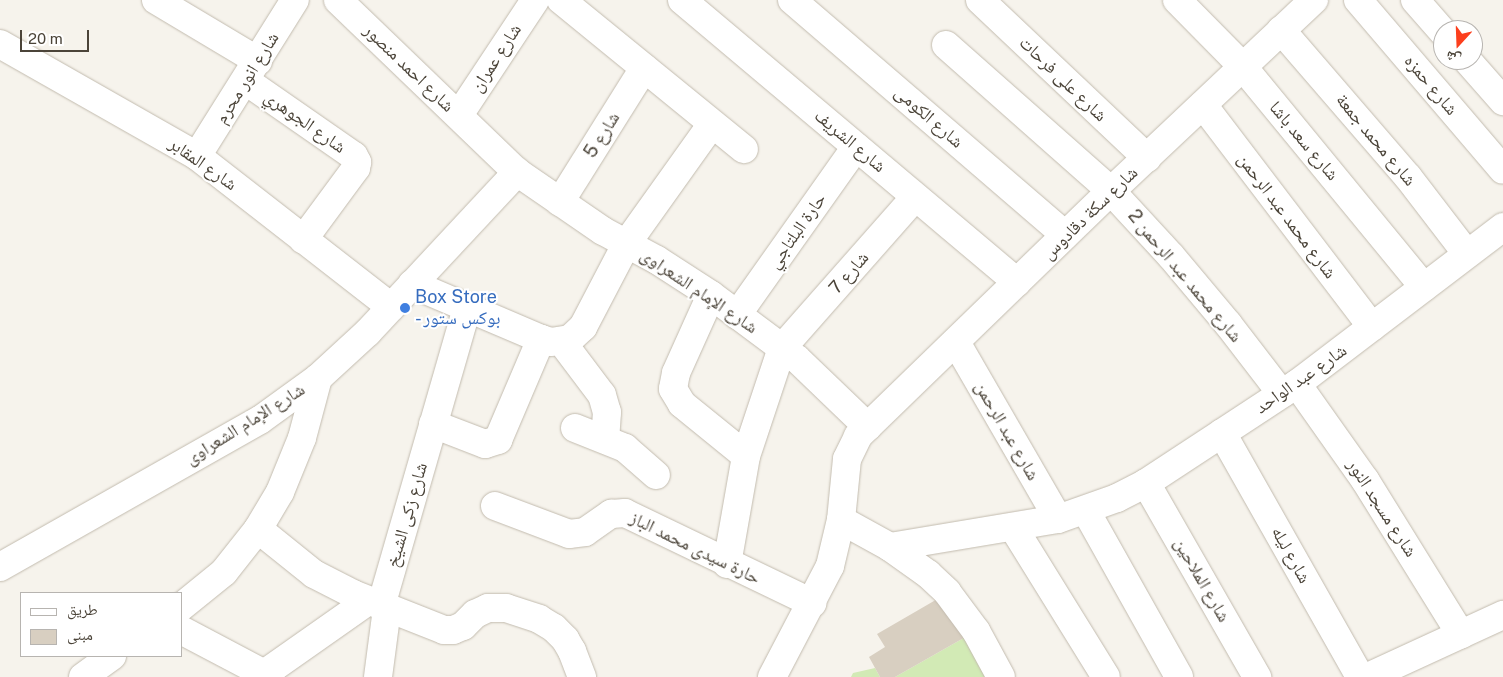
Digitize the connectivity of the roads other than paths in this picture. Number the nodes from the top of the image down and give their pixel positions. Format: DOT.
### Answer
graph roads {
  1 [pos="156,0"];
  2 [pos="295,0"];
  3 [pos="338,0"];
  4 [pos="561,0"];
  5 [pos="682,0"];
  6 [pos="792,0"];
  7 [pos="980,0"];
  8 [pos="1177,0"];
  9 [pos="1314,0"];
  10 [pos="1358,0"];
  11 [pos="1415,0"];
  12 [pos="527,3"];
  13 [pos="1433,21"];
  14 [pos="1282,30"];
  15 [pos="0,44"];
  16 [pos="946,45"];
  17 [pos="1243,67"];
  18 [pos="644,68"];
  19 [pos="1476,70"];
  20 [pos="252,71"];
  21 [pos="1503,101"];
  22 [pos="1203,105"];
  23 [pos="459,116"];
  24 [pos="712,124"];
  25 [pos="856,147"];
  26 [pos="744,148"];
  27 [pos="198,156"];
  28 [pos="1147,158"];
  29 [pos="1503,170"];
  30 [pos="517,172"];
  31 [pos="1111,191"];
  32 [pos="915,196"];
  33 [pos="560,202"];
  34 [pos="1503,227"];
  35 [pos="1066,235"];
  36 [pos="303,240"];
  37 [pos="627,243"];
  38 [pos="1467,254"];
  39 [pos="1017,282"];
  40 [pos="412,284"];
  41 [pos="1424,287"];
  42 [pos="711,296"];
  43 [pos="391,307"];
  44 [pos="467,308"];
  45 [pos="737,315"];
  46 [pos="1372,327"];
  47 [pos="551,340"];
  48 [pos="956,342"];
  49 [pos="782,348"];
  50 [pos="318,378"];
  51 [pos="1289,389"];
  52 [pos="433,424"];
  53 [pos="575,428"];
  54 [pos="868,428"];
  55 [pos="1222,433"];
  56 [pos="605,439"];
  57 [pos="746,456"];
  58 [pos="656,475"];
  59 [pos="1146,482"];
  60 [pos="495,506"];
  61 [pos="1086,511"];
  62 [pos="1058,519"];
  63 [pos="841,520"];
  64 [pos="1013,527"];
  65 [pos="258,529"];
  66 [pos="890,547"];
  67 [pos="727,564"];
  68 [pos="0,566"];
  69 [pos="812,603"];
  70 [pos="379,605"];
  71 [pos="182,606"];
  72 [pos="1500,625"];
  73 [pos="182,631"];
  74 [pos="1461,635"];
  75 [pos="111,657"];
  76 [pos="267,676"];
  77 [pos="83,677"];
  78 [pos="378,677"];
  79 [pos="582,677"];
  80 [pos="772,677"];
  81 [pos="1001,677"];
  82 [pos="1106,677"];
  83 [pos="1179,677"];
  84 [pos="1257,677"];
  85 [pos="1360,677"];
  86 [pos="1368,677"];
  1 -- 20 [label="street, شارع الجوهري"];
  2 -- 20 [label="street, شارع انور محرم"];
  3 -- 23 [label="street, شارع احمد منصور"];
  4 -- 18 [label="street"];
  5 -- 25 [label="street, شارع الشريف"];
  6 -- 35 [label="street, شارع الكومى"];
  7 -- 28 [label="street, شارع على فرحات"];
  8 -- 17 [label="street, شارع سعد باشا"];
  9 -- 14 [label="street, شارع سكة دقادوس"];
  10 -- 29 [label="street, شارع حمزه"];
  11 -- 13 [label="street"];
  12 -- 23 [label="street, شارع عمران"];
  14 -- 17 [label="street, شارع سكة دقادوس"];
  14 -- 38 [label="street, شارع محمد جمعة"];
  15 -- 27 [label="street, شارع المقابر"];
  16 -- 31 [label="street, شارع محمد عبد الرحمن 2"];
  17 -- 22 [label="street, شارع سكة دقادوس"];
  17 -- 41 [label="street, شارع سعد باشا"];
  18 -- 24 [label="street"];
  18 -- 33 [label="street, شارع 5"];
  19 -- 21 [label="street"];
  20 -- 27 [label="street, شارع انور محرم"];
  20 -- 36 [label="street, شارع الجوهري"];
  22 -- 28 [label="street, شارع سكة دقادوس"];
  22 -- 46 [label="street, شارع محمد عبد الرحمن"];
  23 -- 30 [label="street, شارع الإمام الشعراوى"];
  24 -- 26 [label="street"];
  24 -- 37 [label="street"];
  25 -- 32 [label="street, شارع الشريف"];
  25 -- 45 [label="street, حارة البلتاجي"];
  27 -- 36 [label="street, شارع المقابر"];
  28 -- 31 [label="street, شارع سكة دقادوس"];
  30 -- 33 [label="street, شارع الإمام الشعراوى"];
  30 -- 40 [label="street, شارع الإمام الشعراوى"];
  31 -- 35 [label="street, شارع سكة دقادوس"];
  31 -- 51 [label="street, شارع محمد عبد الرحمن 2"];
  32 -- 39 [label="street, شارع الشريف"];
  32 -- 49 [label="street, شارع 7"];
  33 -- 37 [label="street, شارع الإمام الشعراوى"];
  34 -- 38 [label="street, شارع عبد الواحد"];
  35 -- 39 [label="street, شارع سكة دقادوس"];
  36 -- 43 [label="street, شارع المقابر"];
  37 -- 42 [label="street, شارع الإمام الشعراوى"];
  37 -- 47 [label="street"];
  38 -- 41 [label="street, شارع عبد الواحد"];
  39 -- 48 [label="street, شارع سكة دقادوس"];
  40 -- 43 [label="street, شارع الإمام الشعراوى"];
  40 -- 44 [label="street"];
  41 -- 46 [label="street, شارع عبد الواحد"];
  42 -- 45 [label="street, شارع الإمام الشعراوى"];
  42 -- 57 [label="street"];
  43 -- 50 [label="street, شارع الإمام الشعراوى"];
  44 -- 47 [label="street"];
  44 -- 52 [label="street, شارع زكى الشيخ"];
  45 -- 49 [label="street, شارع الإمام الشعراوى"];
  46 -- 51 [label="street, شارع عبد الواحد"];
  47 -- 52 [label="street"];
  47 -- 56 [label="street"];
  48 -- 54 [label="street, شارع سكة دقادوس"];
  48 -- 62 [label="street, شارع عبد الرحمن"];
  49 -- 54 [label="street, شارع الإمام الشعراوى"];
  49 -- 57 [label="street"];
  50 -- 65 [label="street"];
  50 -- 68 [label="street, شارع الإمام الشعراوى"];
  51 -- 55 [label="street, شارع عبد الواحد"];
  51 -- 74 [label="street, شارع مسجد النور"];
  52 -- 70 [label="street, شارع زكى الشيخ"];
  53 -- 56 [label="street"];
  54 -- 63 [label="street, شارع سكة دقادوس"];
  55 -- 59 [label="street, شارع عبد الواحد"];
  55 -- 85 [label="street, شارع ليله"];
  56 -- 58 [label="street"];
  57 -- 67 [label="street"];
  59 -- 61 [label="street, شارع عبد الواحد"];
  59 -- 84 [label="street, شارع الملاحين"];
  60 -- 67 [label="street, حارة سيدى محمد الباز"];
  61 -- 62 [label="street, شارع عبد الواحد"];
  61 -- 83 [label="street"];
  62 -- 64 [label="street, شارع عبد الواحد"];
  63 -- 66 [label="street"];
  63 -- 69 [label="street, شارع سكة دقادوس"];
  64 -- 66 [label="street, شارع عبد الواحد"];
  64 -- 82 [label="street"];
  65 -- 70 [label="street"];
  65 -- 71 [label="street"];
  66 -- 81 [label="street"];
  67 -- 69 [label="street, حارة سيدى محمد الباز"];
  69 -- 80 [label="street, شارع سكة دقادوس"];
  70 -- 76 [label="street"];
  70 -- 78 [label="street, شارع زكى الشيخ"];
  70 -- 79 [label="street"];
  72 -- 74 [label="street"];
  73 -- 76 [label="street"];
  74 -- 86 [label="street"];
  75 -- 77 [label="street"];
}
